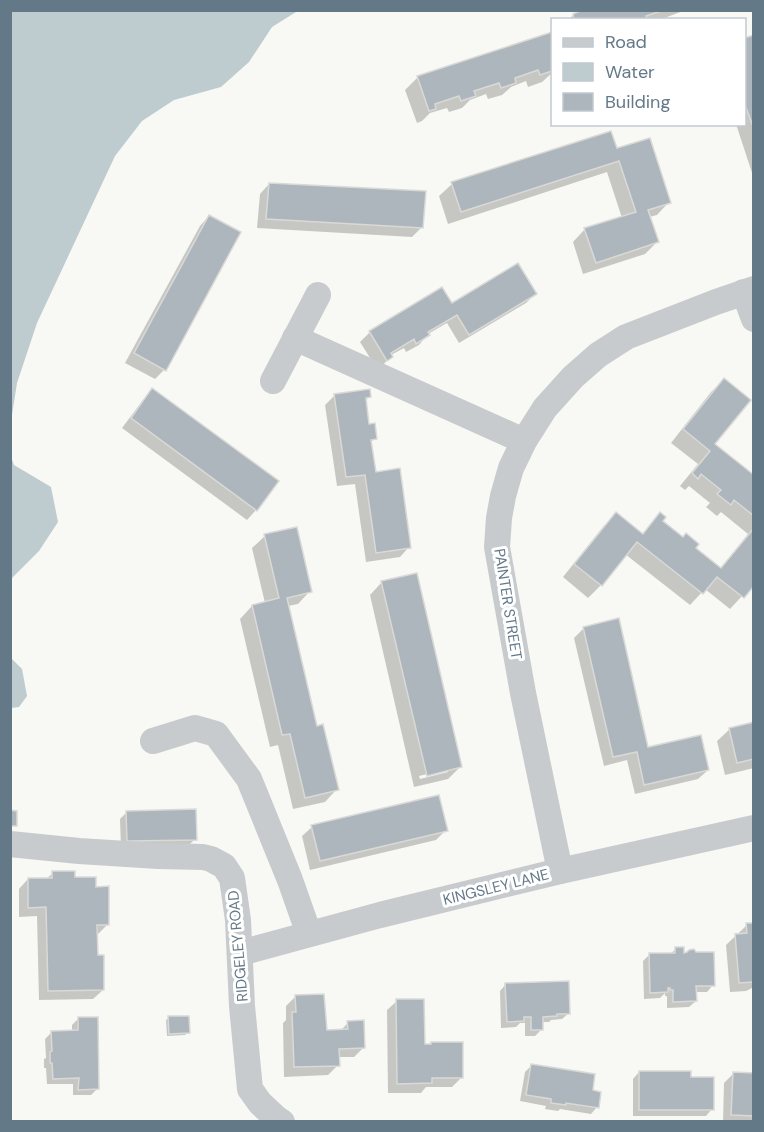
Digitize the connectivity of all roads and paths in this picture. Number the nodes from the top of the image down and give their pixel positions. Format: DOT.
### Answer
graph roads {
  1 [pos="749,290"];
  2 [pos="318,295"];
  3 [pos="753,319"];
  4 [pos="295,338"];
  5 [pos="273,381"];
  6 [pos="524,441"];
  7 [pos="153,741"];
  8 [pos="753,828"];
  9 [pos="10,844"];
  10 [pos="560,871"];
  11 [pos="309,934"];
  12 [pos="240,953"];
  13 [pos="282,1122"];
  1 -- 3 [label="street"];
  1 -- 6 [label="street, PAINTER STREET"];
  2 -- 4 [label="street"];
  4 -- 5 [label="street"];
  4 -- 6 [label="street"];
  6 -- 10 [label="street, PAINTER STREET"];
  7 -- 11 [label="street"];
  8 -- 10 [label="street, KINGSLEY LANE"];
  9 -- 12 [label="street, RIDGELEY ROAD"];
  10 -- 11 [label="street, KINGSLEY LANE"];
  11 -- 12 [label="street, KINGSLEY LANE"];
  12 -- 13 [label="street, RIDGELEY ROAD"];
}
